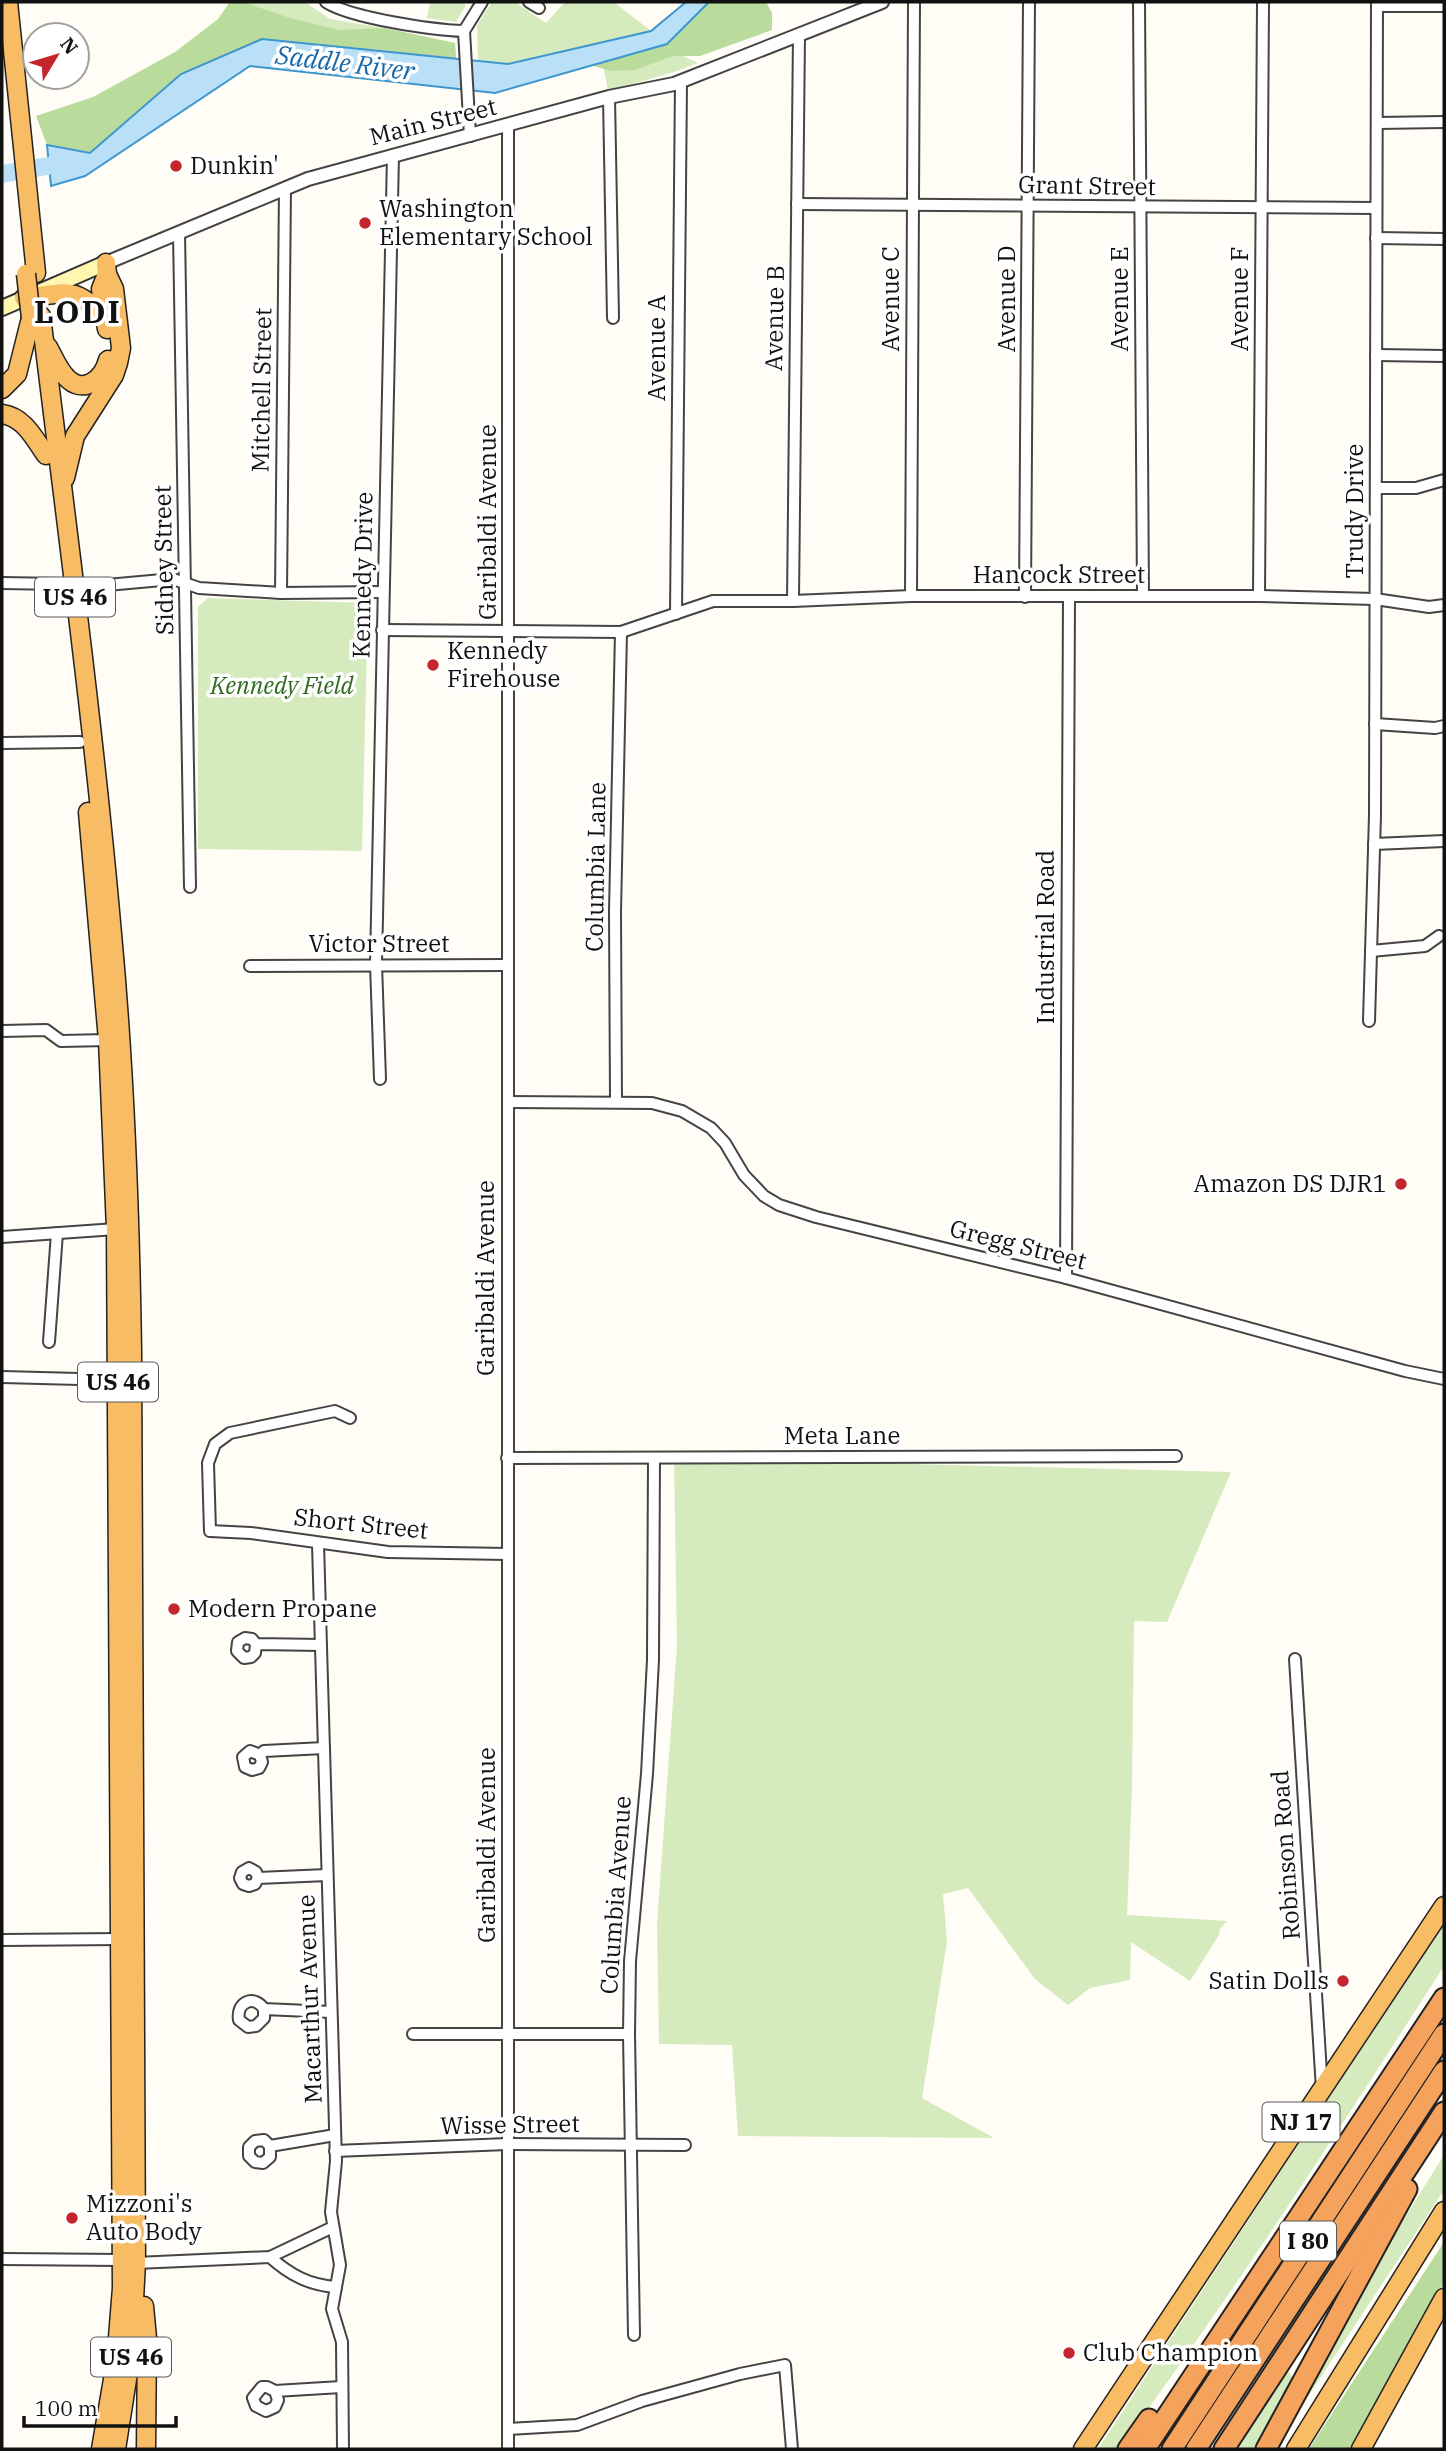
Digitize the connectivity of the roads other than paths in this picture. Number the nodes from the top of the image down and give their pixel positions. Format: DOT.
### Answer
graph roads {
  1 [pos="8,2"];
  2 [pos="326,2"];
  3 [pos="482,2"];
  4 [pos="882,2"];
  5 [pos="914,2"];
  6 [pos="1029,2"];
  7 [pos="1139,2"];
  8 [pos="1263,2"];
  9 [pos="1377,4"];
  10 [pos="1444,6"];
  11 [pos="464,31"];
  12 [pos="799,35"];
  13 [pos="2,69"];
  14 [pos="681,82"];
  15 [pos="609,97"];
  16 [pos="1444,122"];
  17 [pos="1377,123"];
  18 [pos="508,126"];
  19 [pos="15,131"];
  20 [pos="470,136"];
  21 [pos="393,155"];
  22 [pos="285,188"];
  23 [pos="797,204"];
  24 [pos="913,205"];
  25 [pos="1028,206"];
  26 [pos="1141,208"];
  27 [pos="1261,208"];
  28 [pos="1377,208"];
  29 [pos="179,233"];
  30 [pos="1376,238"];
  31 [pos="1444,239"];
  32 [pos="106,269"];
  33 [pos="24,298"];
  34 [pos="2,308"];
  35 [pos="36,317"];
  36 [pos="105,317"];
  37 [pos="613,318"];
  38 [pos="44,341"];
  39 [pos="1376,355"];
  40 [pos="1444,356"];
  41 [pos="2,389"];
  42 [pos="2,414"];
  43 [pos="46,455"];
  44 [pos="1444,480"];
  45 [pos="1376,488"];
  46 [pos="62,490"];
  47 [pos="2,583"];
  48 [pos="186,585"];
  49 [pos="68,586"];
  50 [pos="383,592"];
  51 [pos="281,593"];
  52 [pos="911,596"];
  53 [pos="1143,596"];
  54 [pos="1259,596"];
  55 [pos="1025,597"];
  56 [pos="1069,597"];
  57 [pos="1375,599"];
  58 [pos="793,601"];
  59 [pos="1444,605"];
  60 [pos="676,614"];
  61 [pos="382,630"];
  62 [pos="509,631"];
  63 [pos="621,632"];
  64 [pos="1375,724"];
  65 [pos="1444,726"];
  66 [pos="2,743"];
  67 [pos="80,743"];
  68 [pos="1444,841"];
  69 [pos="1374,844"];
  70 [pos="190,887"];
  71 [pos="1439,936"];
  72 [pos="1371,951"];
  73 [pos="376,964"];
  74 [pos="507,965"];
  75 [pos="250,966"];
  76 [pos="1370,1021"];
  77 [pos="2,1031"];
  78 [pos="108,1040"];
  79 [pos="380,1079"];
  80 [pos="509,1102"];
  81 [pos="616,1102"];
  82 [pos="116,1229"];
  83 [pos="58,1233"];
  84 [pos="2,1237"];
  85 [pos="1066,1278"];
  86 [pos="49,1342"];
  87 [pos="2,1377"];
  88 [pos="1444,1379"];
  89 [pos="118,1380"];
  90 [pos="351,1418"];
  91 [pos="1176,1456"];
  92 [pos="507,1458"];
  93 [pos="654,1459"];
  94 [pos="318,1544"];
  95 [pos="508,1554"];
  96 [pos="256,1644"];
  97 [pos="321,1645"];
  98 [pos="1295,1659"];
  99 [pos="324,1748"];
  100 [pos="260,1755"];
  101 [pos="327,1875"];
  102 [pos="258,1878"];
  103 [pos="1444,1906"];
  104 [pos="121,1939"];
  105 [pos="2,1940"];
  106 [pos="1444,1998"];
  107 [pos="264,2009"];
  108 [pos="331,2012"];
  109 [pos="413,2034"];
  110 [pos="508,2034"];
  111 [pos="629,2034"];
  112 [pos="1444,2034"];
  113 [pos="1444,2071"];
  114 [pos="1322,2090"];
  115 [pos="1444,2112"];
  116 [pos="1444,2121"];
  117 [pos="335,2135"];
  118 [pos="507,2144"];
  119 [pos="632,2144"];
  120 [pos="685,2145"];
  121 [pos="270,2146"];
  122 [pos="335,2151"];
  123 [pos="1444,2211"];
  124 [pos="334,2227"];
  125 [pos="270,2257"];
  126 [pos="2,2259"];
  127 [pos="129,2262"];
  128 [pos="335,2287"];
  129 [pos="1248,2292"];
  130 [pos="1444,2298"];
  131 [pos="634,2335"];
  132 [pos="341,2387"];
  133 [pos="275,2391"];
  134 [pos="508,2429"];
  135 [pos="101,2449"];
  136 [pos="116,2449"];
  137 [pos="146,2449"];
  138 [pos="343,2449"];
  139 [pos="508,2449"];
  140 [pos="792,2449"];
  141 [pos="1083,2449"];
  142 [pos="1128,2449"];
  143 [pos="1145,2449"];
  144 [pos="1172,2449"];
  145 [pos="1196,2449"];
  146 [pos="1224,2449"];
  147 [pos="1266,2449"];
  148 [pos="1296,2449"];
  149 [pos="1360,2449"];
  1 -- 19 [label="highway, US 46"];
  2 -- 11 [label="street"];
  3 -- 11 [label="street"];
  4 -- 12 [label="street, Main Street"];
  5 -- 24 [label="street, Avenue C"];
  6 -- 25 [label="street, Avenue D"];
  7 -- 26 [label="street, Avenue E"];
  8 -- 27 [label="street, Avenue F"];
  9 -- 10 [label="street"];
  9 -- 17 [label="street, Trudy Drive"];
  11 -- 20 [label="street"];
  12 -- 14 [label="street, Main Street"];
  12 -- 23 [label="street, Avenue B"];
  13 -- 19 [label="highway, US 46"];
  14 -- 15 [label="street, Main Street"];
  14 -- 60 [label="street, Avenue A"];
  15 -- 18 [label="street, Main Street"];
  15 -- 37 [label="street"];
  16 -- 17 [label="street"];
  17 -- 28 [label="street, Trudy Drive"];
  18 -- 20 [label="street, Main Street"];
  18 -- 62 [label="street, Garibaldi Avenue"];
  19 -- 35 [label="highway, US 46"];
  20 -- 21 [label="street, Main Street"];
  21 -- 22 [label="street, Main Street"];
  21 -- 50 [label="street, Kennedy Drive"];
  22 -- 29 [label="street, Main Street"];
  22 -- 51 [label="street, Mitchell Street"];
  23 -- 24 [label="street, Grant Street"];
  23 -- 58 [label="street, Avenue B"];
  24 -- 25 [label="street, Grant Street"];
  24 -- 52 [label="street, Avenue C"];
  25 -- 26 [label="street, Grant Street"];
  25 -- 55 [label="street, Avenue D"];
  26 -- 27 [label="street, Grant Street"];
  26 -- 53 [label="street, Avenue E"];
  27 -- 28 [label="street, Grant Street"];
  27 -- 54 [label="street, Avenue F"];
  28 -- 30 [label="street, Trudy Drive"];
  29 -- 32 [label="street, Main Street"];
  29 -- 48 [label="street, Sidney Street"];
  30 -- 31 [label="street"];
  30 -- 39 [label="street, Trudy Drive"];
  32 -- 33 [label="main road, Main Street"];
  32 -- 36 [label="highway"];
  32 -- 46 [label="highway"];
  33 -- 34 [label="main road, Main Street"];
  33 -- 36 [label="highway"];
  35 -- 38 [label="highway, US 46"];
  35 -- 41 [label="highway"];
  35 -- 43 [label="highway, US 46"];
  36 -- 38 [label="highway"];
  38 -- 46 [label="highway, US 46"];
  39 -- 40 [label="street"];
  39 -- 45 [label="street, Trudy Drive"];
  42 -- 43 [label="highway"];
  43 -- 49 [label="highway, US 46"];
  44 -- 45 [label="street"];
  45 -- 57 [label="street, Trudy Drive"];
  46 -- 49 [label="highway, US 46"];
  47 -- 49 [label="street"];
  48 -- 49 [label="street"];
  48 -- 51 [label="street"];
  48 -- 70 [label="street, Sidney Street"];
  49 -- 67 [label="highway, US 46"];
  49 -- 127 [label="highway, US 46"];
  50 -- 51 [label="street"];
  50 -- 61 [label="street, Kennedy Drive"];
  52 -- 55 [label="street, Hancock Street"];
  52 -- 58 [label="street, Hancock Street"];
  53 -- 54 [label="street, Hancock Street"];
  53 -- 56 [label="street, Hancock Street"];
  54 -- 57 [label="street, Hancock Street"];
  55 -- 56 [label="street, Hancock Street"];
  56 -- 85 [label="street, Industrial Road"];
  57 -- 59 [label="street, Hancock Street"];
  57 -- 64 [label="street, Trudy Drive"];
  58 -- 60 [label="street, Hancock Street"];
  60 -- 63 [label="street, Hancock Street"];
  61 -- 62 [label="street, Hancock Street"];
  61 -- 73 [label="street, Kennedy Drive"];
  62 -- 63 [label="street, Hancock Street"];
  62 -- 74 [label="street, Garibaldi Avenue"];
  63 -- 81 [label="street, Columbia Lane"];
  64 -- 65 [label="street"];
  64 -- 69 [label="street, Trudy Drive"];
  66 -- 67 [label="street"];
  67 -- 78 [label="highway, US 46"];
  68 -- 69 [label="street"];
  69 -- 72 [label="street, Trudy Drive"];
  71 -- 72 [label="street"];
  72 -- 76 [label="street, Trudy Drive"];
  73 -- 74 [label="street, Victor Street"];
  73 -- 75 [label="street, Victor Street"];
  73 -- 79 [label="street, Kennedy Drive"];
  74 -- 80 [label="street, Garibaldi Avenue"];
  77 -- 78 [label="street"];
  78 -- 82 [label="highway, US 46"];
  80 -- 81 [label="street, Gregg Street"];
  80 -- 92 [label="street, Garibaldi Avenue"];
  81 -- 85 [label="street, Gregg Street"];
  82 -- 83 [label="street"];
  82 -- 89 [label="highway, US 46"];
  83 -- 84 [label="street"];
  83 -- 86 [label="street"];
  85 -- 88 [label="street, Gregg Street"];
  87 -- 89 [label="street"];
  89 -- 104 [label="highway, US 46"];
  90 -- 94 [label="street, Short Street"];
  91 -- 93 [label="street, Meta Lane"];
  92 -- 93 [label="street, Meta Lane"];
  92 -- 95 [label="street, Garibaldi Avenue"];
  93 -- 111 [label="street, Columbia Avenue"];
  94 -- 95 [label="street, Short Street"];
  94 -- 97 [label="street, Macarthur Avenue"];
  95 -- 110 [label="street, Garibaldi Avenue"];
  96 -- 97 [label="street"];
  97 -- 99 [label="street, Macarthur Avenue"];
  98 -- 114 [label="street, Robinson Road"];
  99 -- 100 [label="street"];
  99 -- 101 [label="street, Macarthur Avenue"];
  101 -- 102 [label="street"];
  101 -- 108 [label="street, Macarthur Avenue"];
  103 -- 114 [label="highway, NJ 17"];
  104 -- 105 [label="street"];
  104 -- 127 [label="highway, US 46"];
  106 -- 129 [label="highway, I 80"];
  107 -- 108 [label="street"];
  108 -- 117 [label="street, Macarthur Avenue"];
  109 -- 110 [label="street"];
  110 -- 111 [label="street"];
  110 -- 118 [label="street, Garibaldi Avenue"];
  111 -- 119 [label="street, Columbia Avenue"];
  112 -- 144 [label="highway, I 80"];
  113 -- 145 [label="highway, I 80"];
  114 -- 141 [label="highway, NJ 17"];
  115 -- 146 [label="highway, I 80"];
  116 -- 147 [label="highway"];
  117 -- 121 [label="street"];
  117 -- 122 [label="street, Macarthur Avenue"];
  118 -- 119 [label="street, Wisse Street"];
  118 -- 122 [label="street, Wisse Street"];
  118 -- 134 [label="street, Garibaldi Avenue"];
  119 -- 120 [label="street, Wisse Street"];
  119 -- 131 [label="street, Columbia Avenue"];
  122 -- 124 [label="street, Macarthur Avenue"];
  123 -- 148 [label="highway"];
  124 -- 125 [label="street"];
  124 -- 128 [label="street, Macarthur Avenue"];
  125 -- 127 [label="street"];
  125 -- 128 [label="street"];
  126 -- 127 [label="street"];
  127 -- 135 [label="highway, US 46"];
  127 -- 136 [label="highway, US 46"];
  127 -- 137 [label="highway"];
  128 -- 132 [label="street, Macarthur Avenue"];
  129 -- 142 [label="highway"];
  129 -- 143 [label="highway, I 80"];
  130 -- 149 [label="highway"];
  132 -- 133 [label="street"];
  132 -- 138 [label="street, Macarthur Avenue"];
  134 -- 139 [label="street, Garibaldi Avenue"];
  134 -- 140 [label="street"];
}
